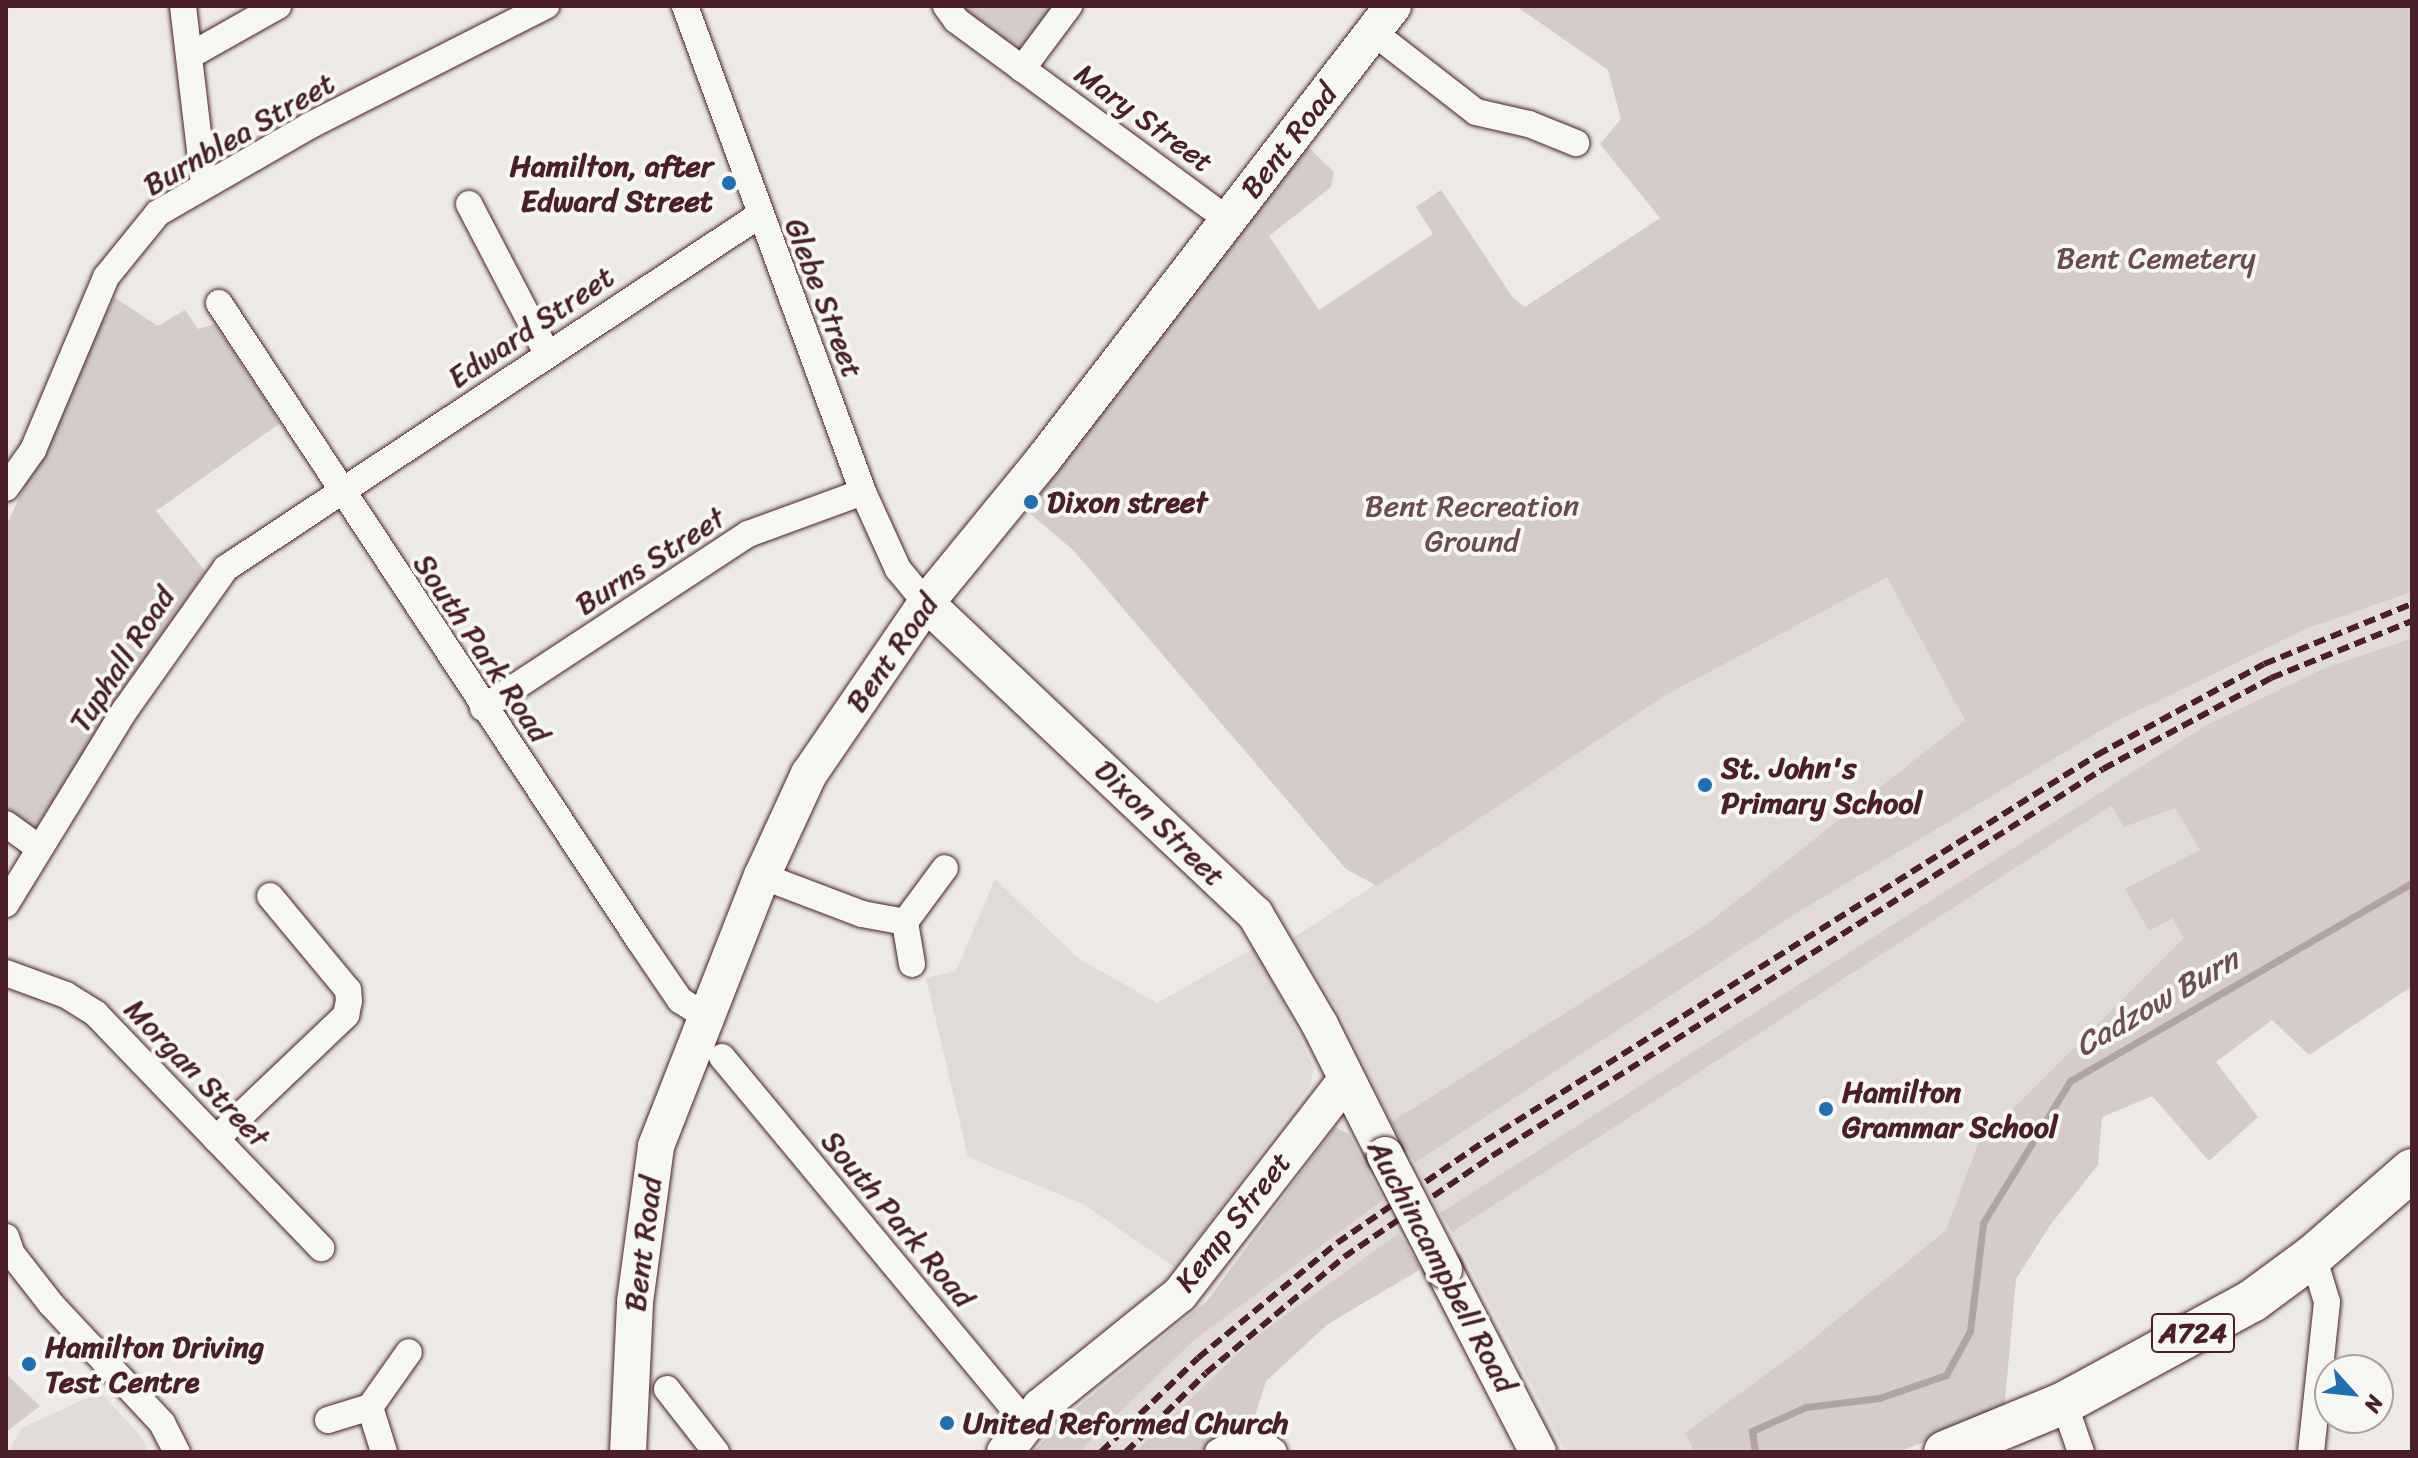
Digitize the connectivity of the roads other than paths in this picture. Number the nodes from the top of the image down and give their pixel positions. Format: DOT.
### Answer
graph roads {
  1 [pos="183,6"];
  2 [pos="278,6"];
  3 [pos="546,6"];
  4 [pos="685,6"];
  5 [pos="946,6"];
  6 [pos="1069,6"];
  7 [pos="1383,19"];
  8 [pos="191,55"];
  9 [pos="1022,69"];
  10 [pos="1576,143"];
  11 [pos="204,186"];
  12 [pos="469,204"];
  13 [pos="758,216"];
  14 [pos="1227,219"];
  15 [pos="219,303"];
  16 [pos="547,353"];
  17 [pos="6,488"];
  18 [pos="863,492"];
  19 [pos="340,494"];
  20 [pos="926,603"];
  21 [pos="483,708"];
  22 [pos="6,824"];
  23 [pos="39,848"];
  24 [pos="945,868"];
  25 [pos="762,876"];
  26 [pos="270,896"];
  27 [pos="6,904"];
  28 [pos="905,922"];
  29 [pos="912,964"];
  30 [pos="6,973"];
  31 [pos="705,1016"];
  32 [pos="722,1057"];
  33 [pos="1346,1080"];
  34 [pos="216,1139"];
  35 [pos="2412,1170"];
  36 [pos="321,1248"];
  37 [pos="8,1250"];
  38 [pos="2313,1256"];
  39 [pos="409,1352"];
  40 [pos="667,1389"];
  41 [pos="2064,1403"];
  42 [pos="370,1407"];
  43 [pos="328,1420"];
  44 [pos="1025,1422"];
  45 [pos="177,1452"];
  46 [pos="384,1452"];
  47 [pos="628,1452"];
  48 [pos="716,1452"];
  49 [pos="1005,1452"];
  50 [pos="1218,1452"];
  51 [pos="1274,1452"];
  52 [pos="1538,1452"];
  53 [pos="1945,1452"];
  54 [pos="2081,1452"];
  55 [pos="2311,1452"];
  1 -- 8 [label="street"];
  2 -- 8 [label="street"];
  3 -- 11 [label="street, Burnblea Street"];
  4 -- 13 [label="street, Glebe Street"];
  5 -- 9 [label="street, Mary Street"];
  6 -- 9 [label="street"];
  7 -- 10 [label="street"];
  7 -- 14 [label="street, Bent Road"];
  8 -- 11 [label="street"];
  9 -- 14 [label="street, Mary Street"];
  11 -- 17 [label="street, Burnblea Street"];
  12 -- 16 [label="street"];
  13 -- 16 [label="street, Edward Street"];
  13 -- 18 [label="street, Glebe Street"];
  14 -- 20 [label="street, Bent Road"];
  15 -- 19 [label="street, South Park Road"];
  16 -- 19 [label="street, Edward Street"];
  18 -- 20 [label="street, Glebe Street"];
  18 -- 21 [label="street, Burns Street"];
  19 -- 21 [label="street, South Park Road"];
  19 -- 23 [label="street, Tuphall Road"];
  20 -- 25 [label="street, Bent Road"];
  20 -- 33 [label="street, Dixon Street"];
  21 -- 31 [label="street, South Park Road"];
  22 -- 23 [label="street"];
  23 -- 27 [label="street, Tuphall Road"];
  24 -- 28 [label="street"];
  25 -- 28 [label="street"];
  25 -- 31 [label="street, Bent Road"];
  26 -- 34 [label="street"];
  28 -- 29 [label="street"];
  30 -- 34 [label="street, Morgan Street"];
  31 -- 47 [label="street, Bent Road"];
  32 -- 44 [label="street, South Park Road"];
  33 -- 44 [label="street, Kemp Street"];
  33 -- 52 [label="street, Auchincampbell Road, bridge"];
  34 -- 36 [label="street, Morgan Street"];
  35 -- 38 [label="main road, A724"];
  37 -- 45 [label="street"];
  38 -- 41 [label="main road, A724"];
  38 -- 55 [label="street"];
  39 -- 42 [label="street"];
  40 -- 48 [label="street"];
  41 -- 53 [label="main road, A724"];
  41 -- 54 [label="street"];
  42 -- 43 [label="street"];
  42 -- 46 [label="street"];
  44 -- 49 [label="street, Kemp Street"];
  50 -- 51 [label="street"];
}
